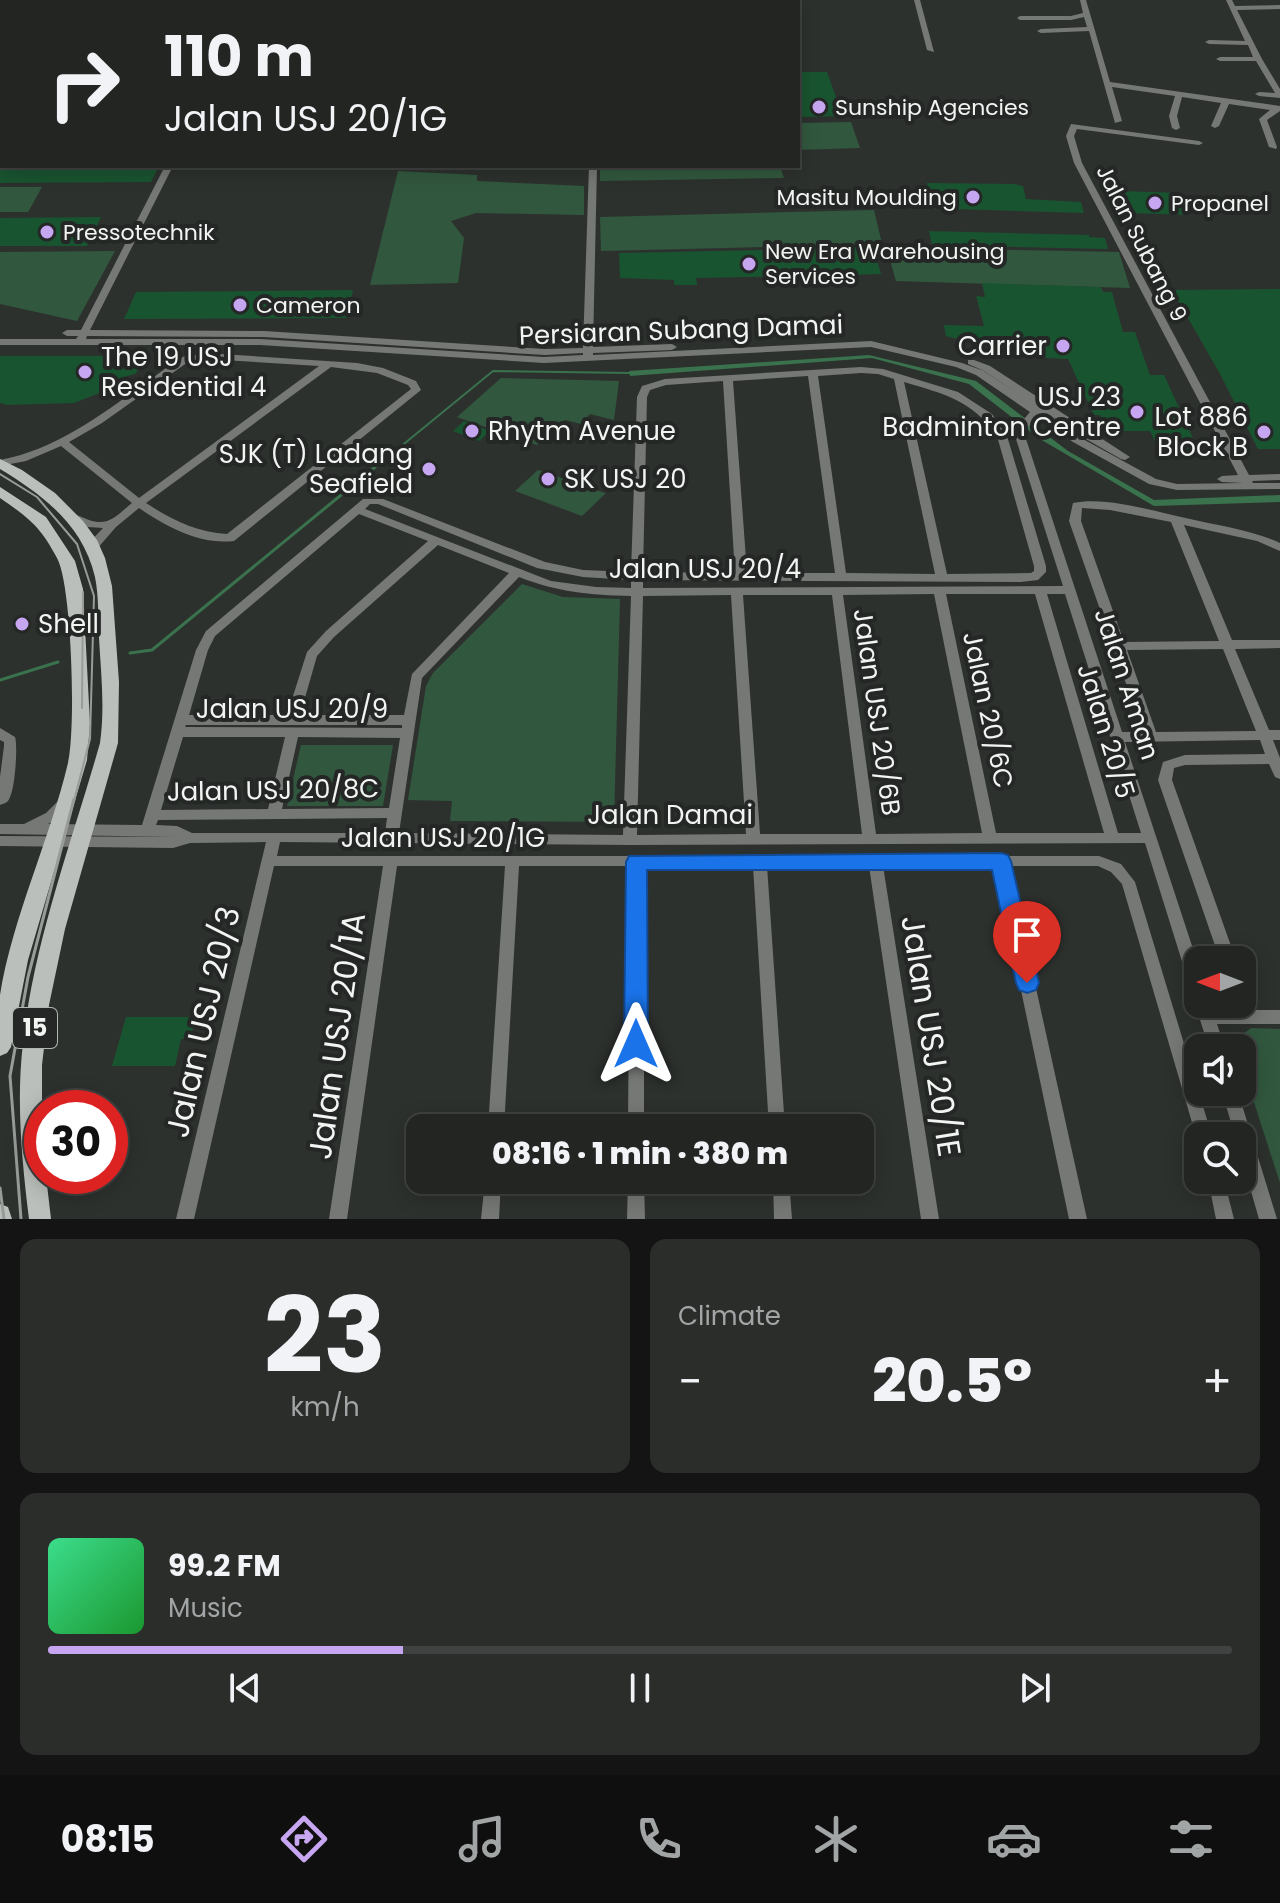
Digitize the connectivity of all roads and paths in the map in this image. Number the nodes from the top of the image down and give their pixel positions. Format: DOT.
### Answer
graph roads {
  1 [pos="917,0"];
  2 [pos="1083,0"];
  3 [pos="1231,4"];
  4 [pos="1280,7"];
  5 [pos="1087,14"];
  6 [pos="1020,18"];
  7 [pos="1092,29"];
  8 [pos="1041,31"];
  9 [pos="1209,42"];
  10 [pos="1250,43"];
  11 [pos="931,50"];
  12 [pos="1220,59"];
  13 [pos="1258,59"];
  14 [pos="1108,84"];
  15 [pos="1179,94"];
  16 [pos="1259,94"];
  17 [pos="1280,96"];
  18 [pos="1226,101"];
  19 [pos="1279,109"];
  20 [pos="1120,126"];
  21 [pos="1215,126"];
  22 [pos="1176,128"];
  23 [pos="1199,143"];
  24 [pos="1273,147"];
  25 [pos="168,168"];
  26 [pos="593,168"];
  27 [pos="0,334"];
  28 [pos="82,337"];
  29 [pos="0,342"];
  30 [pos="182,342"];
  31 [pos="588,356"];
  32 [pos="185,360"];
  33 [pos="329,364"];
  34 [pos="813,373"];
  35 [pos="898,376"];
  36 [pos="728,378"];
  37 [pos="1040,412"];
  38 [pos="62,442"];
  39 [pos="0,463"];
  40 [pos="1280,477"];
  41 [pos="1248,483"];
  42 [pos="1280,486"];
  43 [pos="0,491"];
  44 [pos="138,504"];
  45 [pos="356,509"];
  46 [pos="72,516"];
  47 [pos="1177,522"];
  48 [pos="112,525"];
  49 [pos="436,540"];
  50 [pos="92,547"];
  51 [pos="1280,547"];
  52 [pos="518,571"];
  53 [pos="639,576"];
  54 [pos="741,576"];
  55 [pos="841,577"];
  56 [pos="941,584"];
  57 [pos="1040,590"];
  58 [pos="1070,590"];
  59 [pos="737,591"];
  60 [pos="837,591"];
  61 [pos="638,592"];
  62 [pos="1228,644"];
  63 [pos="1280,644"];
  64 [pos="1120,646"];
  65 [pos="179,726"];
  66 [pos="292,726"];
  67 [pos="407,726"];
  68 [pos="0,733"];
  69 [pos="1263,735"];
  70 [pos="1280,735"];
  71 [pos="1117,737"];
  72 [pos="1151,737"];
  73 [pos="1274,759"];
  74 [pos="1280,774"];
  75 [pos="0,800"];
  76 [pos="65,803"];
  77 [pos="395,813"];
  78 [pos="274,814"];
  79 [pos="152,815"];
  80 [pos="0,829"];
  81 [pos="19,829"];
  82 [pos="148,830"];
  83 [pos="55,835"];
  84 [pos="84,836"];
  85 [pos="274,837"];
  86 [pos="190,838"];
  87 [pos="870,838"];
  88 [pos="990,838"];
  89 [pos="1150,838"];
  90 [pos="391,839"];
  91 [pos="753,839"];
  92 [pos="1113,839"];
  93 [pos="630,840"];
  94 [pos="0,841"];
  95 [pos="268,861"];
  96 [pos="391,861"];
  97 [pos="512,861"];
  98 [pos="1001,861"];
  99 [pos="637,862"];
  100 [pos="875,862"];
  101 [pos="760,863"];
  102 [pos="1185,946"];
  103 [pos="1223,946"];
  104 [pos="1256,1015"];
  105 [pos="1280,1017"];
  106 [pos="0,1047"];
  107 [pos="1234,1106"];
  108 [pos="497,1114"];
  109 [pos="636,1114"];
  110 [pos="776,1114"];
  111 [pos="1200,1122"];
  112 [pos="492,1194"];
  113 [pos="636,1194"];
  114 [pos="782,1194"];
  115 [pos="1219,1194"];
  116 [pos="40,1219"];
  117 [pos="185,1219"];
  118 [pos="338,1219"];
  119 [pos="490,1219"];
  120 [pos="636,1219"];
  121 [pos="783,1219"];
  122 [pos="930,1219"];
  123 [pos="1078,1219"];
  124 [pos="1225,1219"];
  125 [pos="1268,1219"];
  1 -- 11 [label="street"];
  2 -- 5 [label="street"];
  3 -- 4 [label="street"];
  3 -- 10 [label="street"];
  5 -- 6 [label="street"];
  5 -- 7 [label="street"];
  7 -- 8 [label="street"];
  7 -- 14 [label="street"];
  9 -- 10 [label="street"];
  10 -- 13 [label="street"];
  12 -- 13 [label="street"];
  13 -- 17 [label="street"];
  14 -- 15 [label="street"];
  14 -- 20 [label="street"];
  15 -- 18 [label="street"];
  15 -- 22 [label="street"];
  16 -- 17 [label="street"];
  18 -- 19 [label="street"];
  18 -- 21 [label="street"];
  19 -- 24 [label="street"];
  20 -- 23 [label="street, Jalan Subang 9"];
  20 -- 41 [label="street, Jalan Subang 9"];
  25 -- 28 [label="street"];
  26 -- 31 [label="street"];
  27 -- 28 [label="street, Persiaran Subang Damai"];
  28 -- 29 [label="street, Persiaran Subang Damai"];
  28 -- 30 [label="street, Persiaran Subang Damai"];
  28 -- 31 [label="street, Persiaran Subang Damai"];
  30 -- 31 [label="street, Persiaran Subang Damai"];
  30 -- 32 [label="street"];
  31 -- 37 [label="street, Persiaran Subang Damai"];
  32 -- 33 [label="street"];
  32 -- 38 [label="street"];
  33 -- 44 [label="street"];
  33 -- 44 [label="street"];
  34 -- 35 [label="street"];
  34 -- 36 [label="street"];
  34 -- 55 [label="street"];
  35 -- 56 [label="street, Jalan 20/6C"];
  35 -- 56 [label="street"];
  36 -- 53 [label="street"];
  36 -- 54 [label="street"];
  37 -- 41 [label="street, Persiaran Subang Damai"];
  37 -- 58 [label="street, Jalan Aman"];
  38 -- 39 [label="street"];
  38 -- 44 [label="street"];
  39 -- 46 [label="main road, 15"];
  40 -- 41 [label="street, Persiaran Subang Damai"];
  41 -- 42 [label="street, Persiaran Subang Damai"];
  43 -- 76 [label="main road, 15"];
  44 -- 48 [label="street"];
  45 -- 49 [label="street, Jalan USJ 20/4"];
  45 -- 53 [label="street"];
  45 -- 65 [label="street"];
  46 -- 48 [label="street"];
  46 -- 50 [label="main road, 15"];
  47 -- 51 [label="street"];
  47 -- 62 [label="street"];
  47 -- 64 [label="street"];
  48 -- 50 [label="street"];
  49 -- 52 [label="street, Jalan USJ 20/4"];
  49 -- 66 [label="street"];
  50 -- 84 [label="main road, 15"];
  52 -- 61 [label="street, Jalan USJ 20/4"];
  52 -- 67 [label="street"];
  53 -- 54 [label="street"];
  53 -- 61 [label="street"];
  54 -- 55 [label="street"];
  55 -- 56 [label="street"];
  56 -- 57 [label="street, Jalan USJ 20/4"];
  56 -- 60 [label="street, Jalan USJ 20/4"];
  56 -- 88 [label="street, Jalan 20/6C"];
  57 -- 58 [label="street, Jalan USJ 20/4"];
  57 -- 92 [label="street, Jalan 20/5"];
  58 -- 71 [label="street, Jalan Aman"];
  59 -- 60 [label="street, Jalan USJ 20/4"];
  59 -- 61 [label="street, Jalan USJ 20/4"];
  59 -- 91 [label="street"];
  60 -- 87 [label="street, Jalan USJ 20/6B"];
  61 -- 93 [label="street"];
  62 -- 63 [label="street"];
  62 -- 64 [label="street"];
  62 -- 69 [label="street"];
  64 -- 72 [label="street"];
  65 -- 66 [label="street, Jalan USJ 20/9"];
  65 -- 79 [label="street"];
  66 -- 67 [label="street, Jalan USJ 20/9"];
  66 -- 78 [label="street"];
  67 -- 77 [label="street"];
  68 -- 75 [label="street"];
  69 -- 70 [label="street"];
  69 -- 72 [label="street"];
  69 -- 73 [label="street"];
  71 -- 72 [label="street"];
  71 -- 89 [label="street, Jalan Aman"];
  73 -- 74 [label="street"];
  73 -- 103 [label="street"];
  76 -- 81 [label="street"];
  76 -- 83 [label="main road, 15"];
  77 -- 78 [label="street, Jalan USJ 20/8C"];
  77 -- 90 [label="street"];
  78 -- 79 [label="street, Jalan USJ 20/8C"];
  79 -- 82 [label="street"];
  80 -- 81 [label="street"];
  81 -- 83 [label="street"];
  82 -- 84 [label="street, Jalan Damai"];
  82 -- 86 [label="street, Jalan Damai"];
  83 -- 84 [label="street"];
  83 -- 94 [label="street"];
  83 -- 106 [label="main road, 15"];
  84 -- 86 [label="street, Jalan Damai"];
  84 -- 116 [label="main road, 15"];
  85 -- 86 [label="street, Jalan Damai"];
  85 -- 90 [label="street, Jalan Damai"];
  85 -- 95 [label="street, Jalan USJ 20/3"];
  87 -- 88 [label="street, Jalan Damai"];
  87 -- 91 [label="street, Jalan Damai"];
  88 -- 92 [label="street, Jalan Damai"];
  89 -- 92 [label="street, Jalan Damai"];
  89 -- 102 [label="street, Jalan Aman"];
  90 -- 93 [label="street, Jalan Damai"];
  91 -- 93 [label="street, Jalan Damai"];
  95 -- 96 [label="street, Jalan USJ 20/1G"];
  95 -- 117 [label="street, Jalan USJ 20/3"];
  96 -- 97 [label="street, Jalan USJ 20/1G"];
  96 -- 118 [label="street, Jalan USJ 20/1A"];
  97 -- 99 [label="street, Jalan USJ 20/1G"];
  97 -- 108 [label="street"];
  98 -- 100 [label="street, Jalan USJ 20/1G"];
  98 -- 111 [label="street, Jalan USJ 20/1G"];
  98 -- 123 [label="street"];
  99 -- 101 [label="street, Jalan USJ 20/1G"];
  99 -- 109 [label="street"];
  100 -- 101 [label="street, Jalan USJ 20/1G"];
  100 -- 122 [label="street, Jalan USJ 20/1E"];
  101 -- 110 [label="street"];
  104 -- 105 [label="street"];
  107 -- 125 [label="street"];
  112 -- 119 [label="street"];
  113 -- 120 [label="street"];
  114 -- 121 [label="street"];
  115 -- 124 [label="street"];
}
